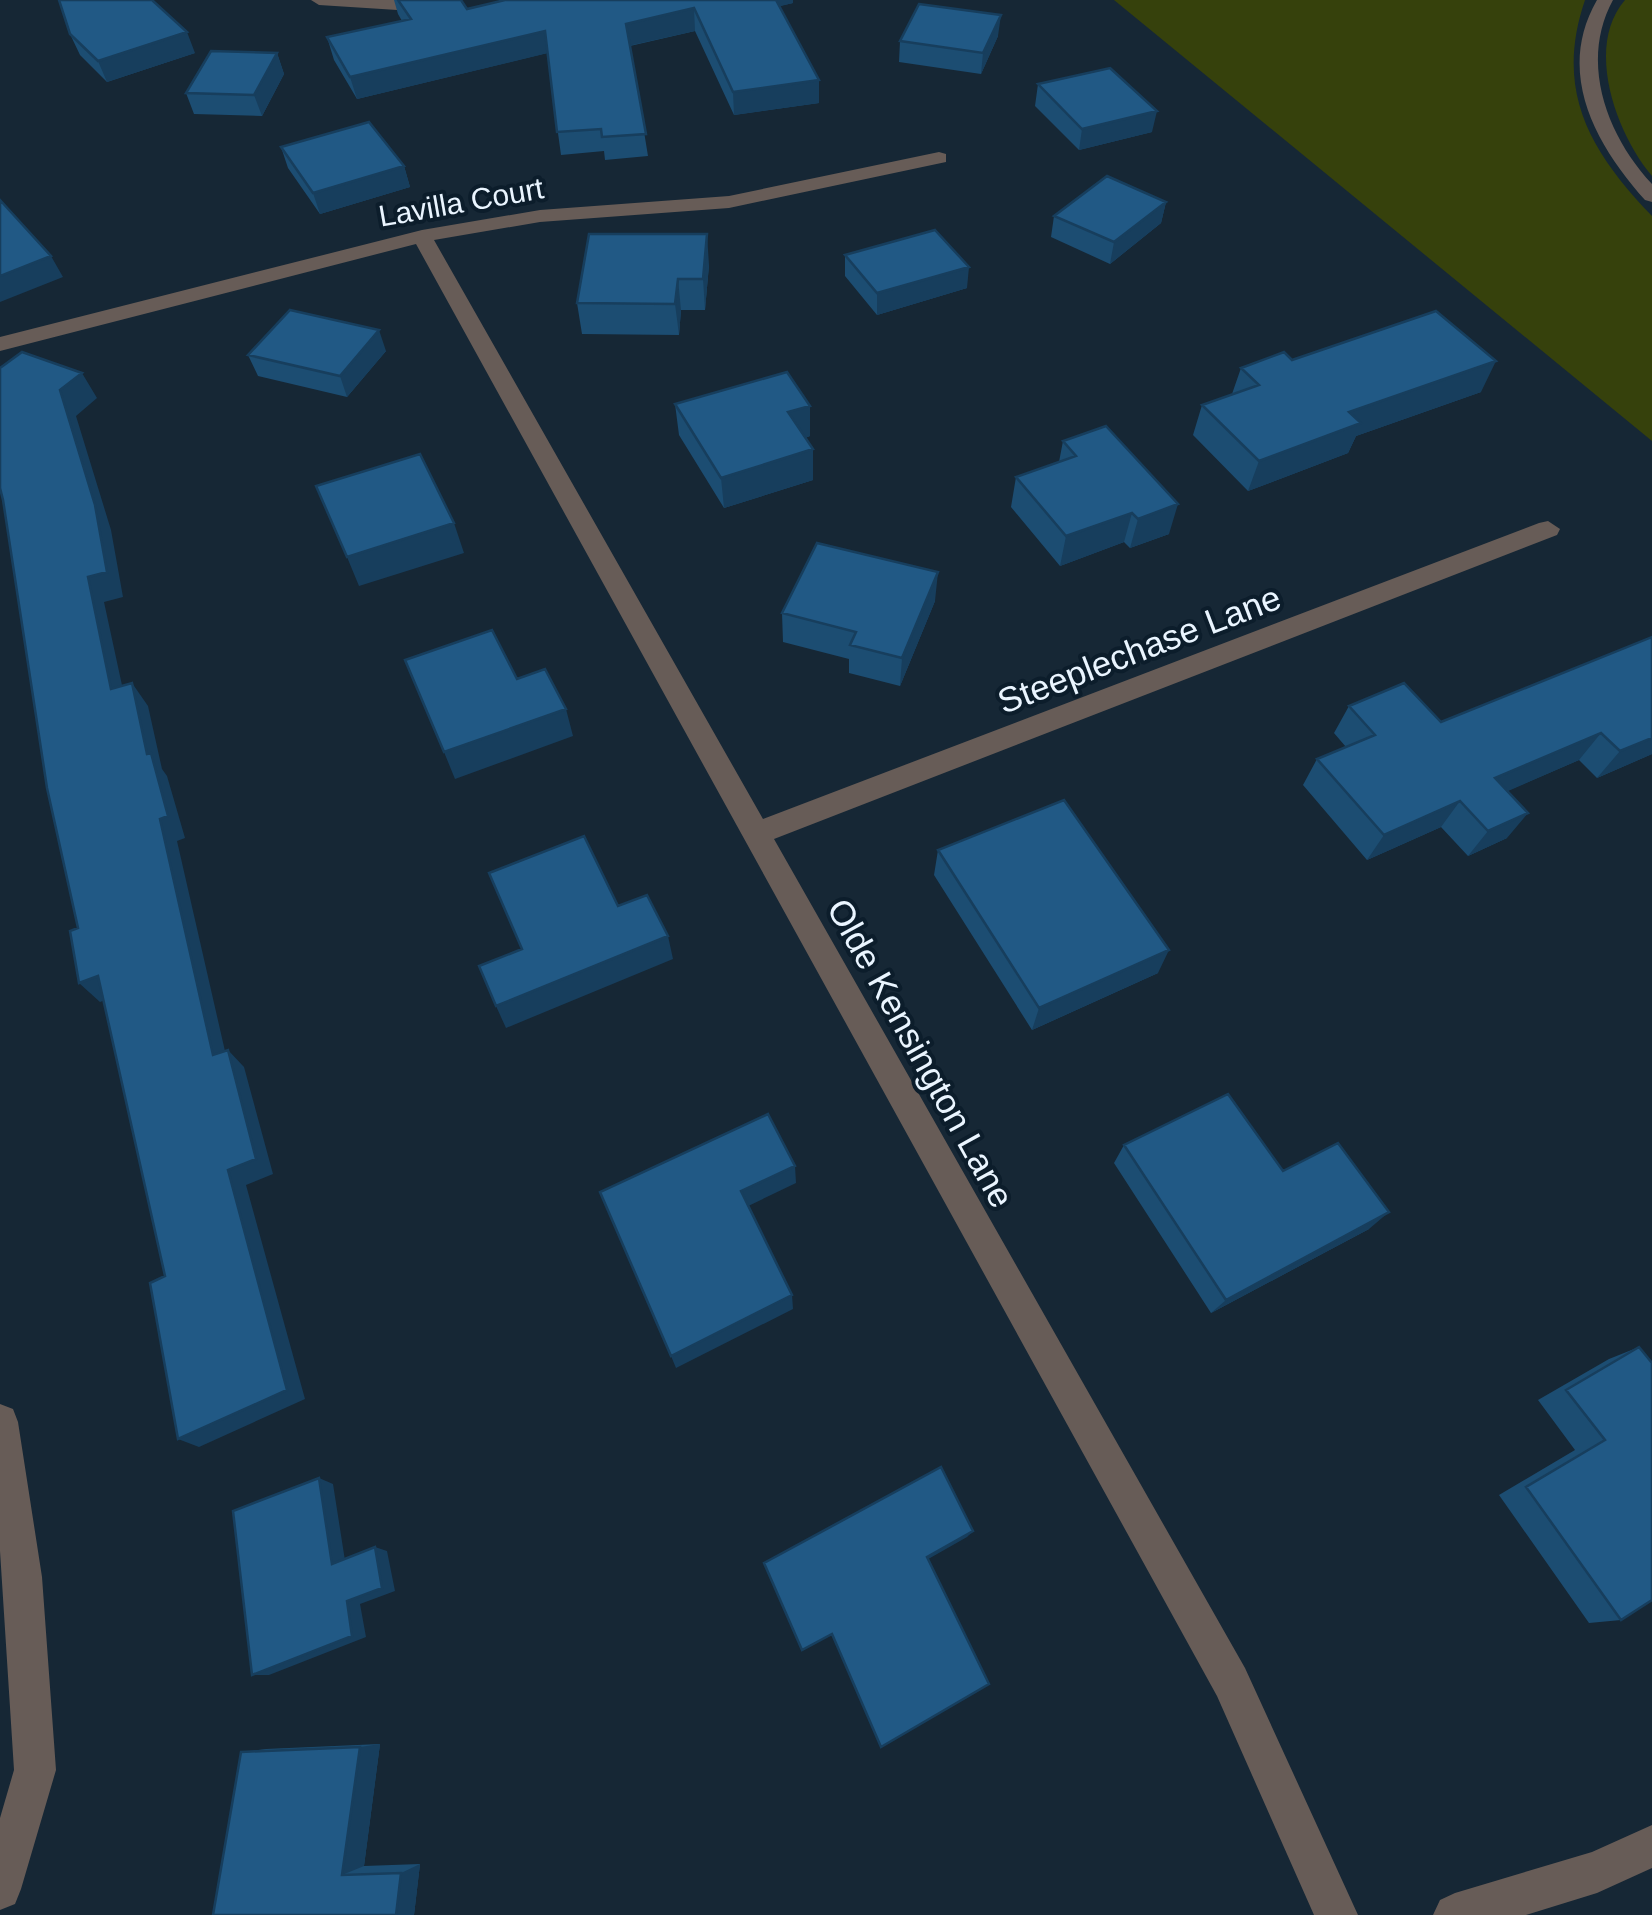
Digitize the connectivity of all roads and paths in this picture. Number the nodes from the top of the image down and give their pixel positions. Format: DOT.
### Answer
graph roads {
  1 [pos="319,0"];
  2 [pos="442,0"];
  3 [pos="1605,0"];
  4 [pos="939,158"];
  5 [pos="1652,196"];
  6 [pos="422,236"];
  7 [pos="0,344"];
  8 [pos="1548,529"];
  9 [pos="756,834"];
  10 [pos="0,1422"];
  11 [pos="1652,1846"];
  12 [pos="0,1890"];
  13 [pos="1336,1915"];
  14 [pos="1455,1915"];
  1 -- 2 [label="street"];
  3 -- 5 [label="street"];
  4 -- 6 [label="street, Lavilla Court"];
  6 -- 7 [label="street, Lavilla Court"];
  6 -- 9 [label="street, Olde Kensington Lane"];
  8 -- 9 [label="street, Steeplechase Lane"];
  9 -- 13 [label="street, Olde Kensington Lane"];
  10 -- 12 [label="street"];
  11 -- 14 [label="street"];
}
